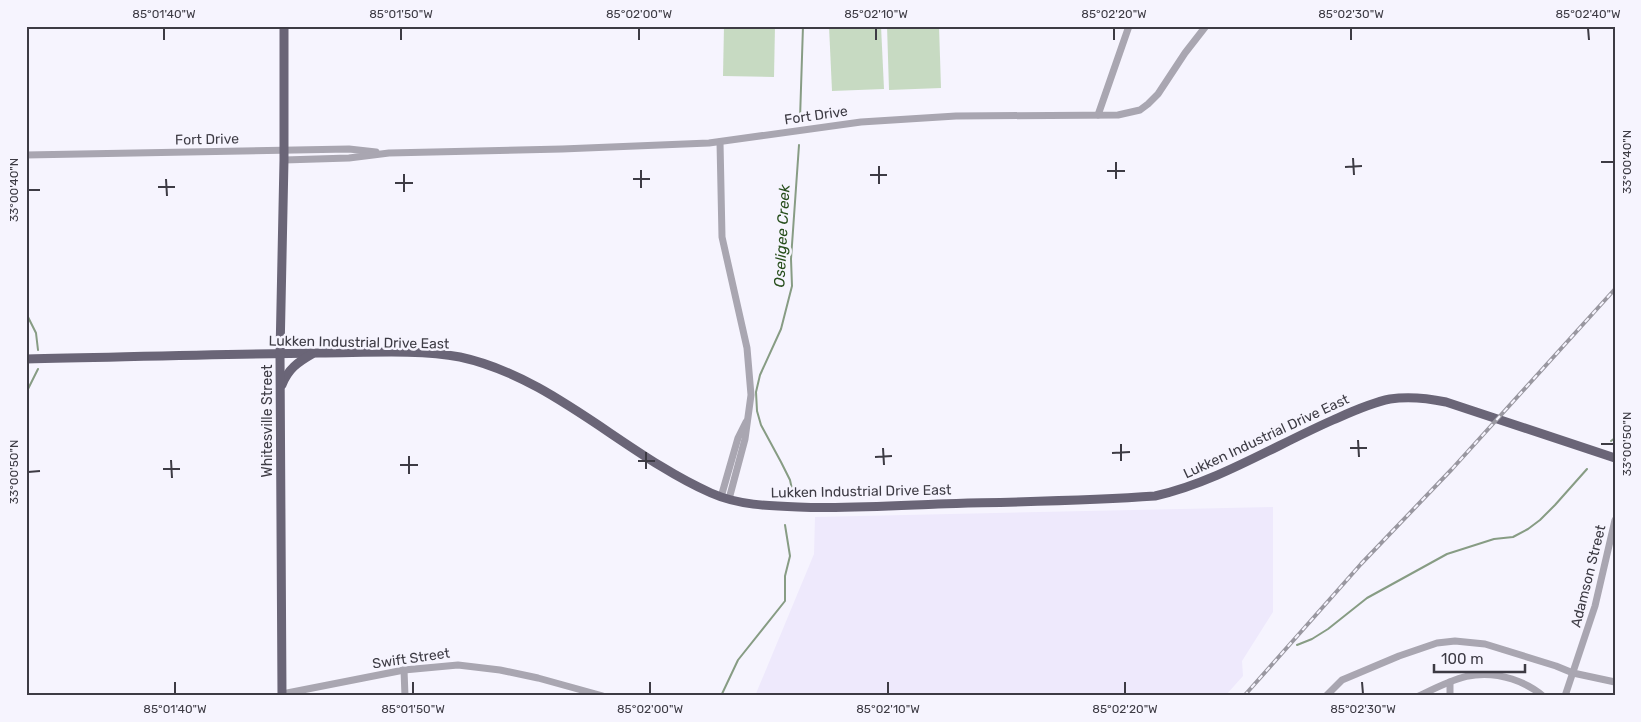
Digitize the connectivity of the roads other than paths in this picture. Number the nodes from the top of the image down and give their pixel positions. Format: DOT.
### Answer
graph roads {
  1 [pos="284,26"];
  2 [pos="1129,26"];
  3 [pos="1206,26"];
  4 [pos="1098,115"];
  5 [pos="720,142"];
  6 [pos="26,155"];
  7 [pos="284,155"];
  8 [pos="313,353"];
  9 [pos="280,354"];
  10 [pos="26,359"];
  11 [pos="280,390"];
  12 [pos="1615,458"];
  13 [pos="725,498"];
  14 [pos="1615,520"];
  15 [pos="404,670"];
  16 [pos="1573,673"];
  17 [pos="1450,682"];
  18 [pos="1615,682"];
  19 [pos="282,695"];
  20 [pos="405,696"];
  21 [pos="603,696"];
  22 [pos="1326,696"];
  23 [pos="1419,696"];
  24 [pos="1450,696"];
  25 [pos="1543,696"];
  26 [pos="1566,696"];
  1 -- 7 [label="main road, Whitesville Street"];
  2 -- 4 [label="street"];
  3 -- 4 [label="street, Fort Drive"];
  4 -- 5 [label="street, Fort Drive"];
  5 -- 7 [label="street, Fort Drive"];
  5 -- 13 [label="street"];
  6 -- 7 [label="street, Fort Drive"];
  7 -- 9 [label="main road, Whitesville Street"];
  8 -- 9 [label="main road, Lukken Industrial Drive East"];
  8 -- 11 [label="main road"];
  8 -- 13 [label="main road, Lukken Industrial Drive East"];
  9 -- 10 [label="main road, Lukken Industrial Drive East"];
  9 -- 11 [label="main road, Whitesville Street"];
  11 -- 19 [label="main road, Whitesville Street"];
  12 -- 13 [label="main road, Lukken Industrial Drive East"];
  14 -- 16 [label="street, Adamson Street"];
  15 -- 19 [label="street, Swift Street"];
  15 -- 20 [label="street"];
  15 -- 21 [label="street, Swift Street"];
  16 -- 18 [label="street"];
  16 -- 22 [label="street"];
  16 -- 26 [label="street, Adamson Street"];
  17 -- 23 [label="street"];
  17 -- 24 [label="street"];
  17 -- 25 [label="street"];
}
